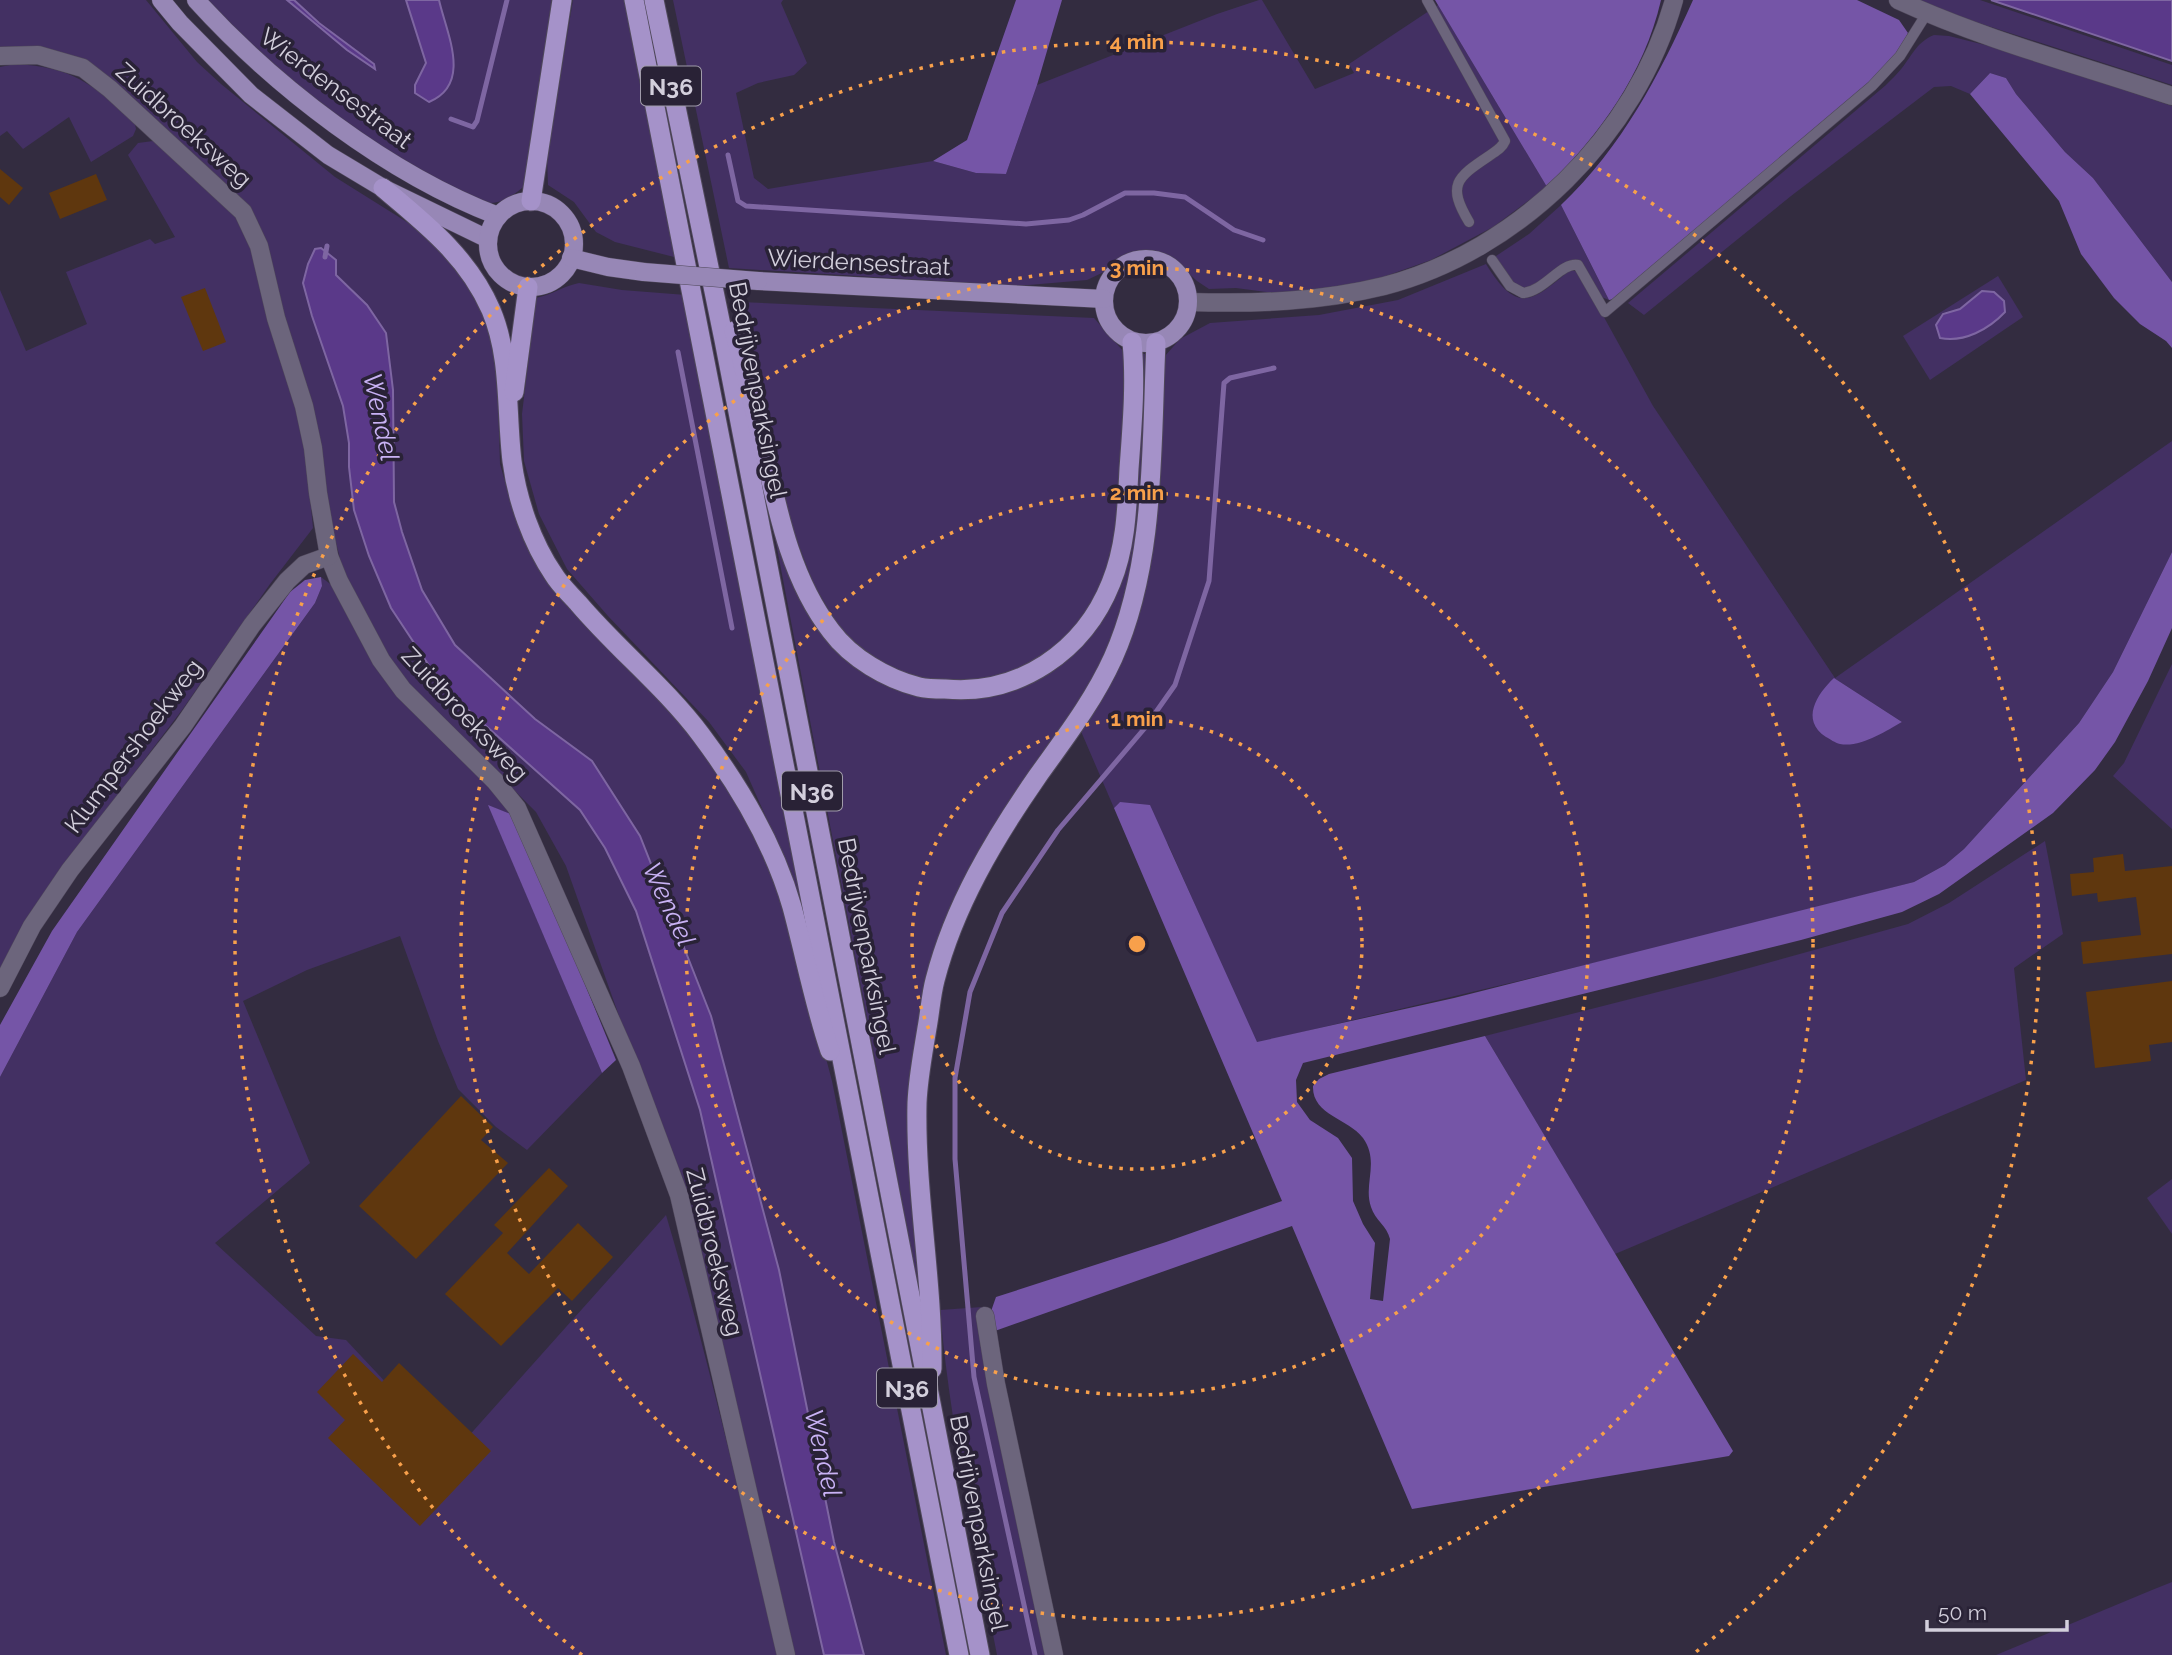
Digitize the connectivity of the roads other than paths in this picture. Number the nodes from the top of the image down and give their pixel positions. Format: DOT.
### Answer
graph roads {
  1 [pos="161,0"];
  2 [pos="195,0"];
  3 [pos="562,0"];
  4 [pos="634,0"];
  5 [pos="654,0"];
  6 [pos="1427,0"];
  7 [pos="1674,0"];
  8 [pos="1898,0"];
  9 [pos="1927,13"];
  10 [pos="0,56"];
  11 [pos="2172,96"];
  12 [pos="688,172"];
  13 [pos="383,188"];
  14 [pos="531,201"];
  15 [pos="498,216"];
  16 [pos="1469,222"];
  17 [pos="488,239"];
  18 [pos="571,258"];
  19 [pos="1492,260"];
  20 [pos="528,286"];
  21 [pos="1104,299"];
  22 [pos="1189,302"];
  23 [pos="1132,342"];
  24 [pos="1156,343"];
  25 [pos="510,418"];
  26 [pos="329,556"];
  27 [pos="0,988"];
  28 [pos="854,1121"];
  29 [pos="985,1317"];
  30 [pos="932,1411"];
  31 [pos="786,1655"];
  32 [pos="959,1655"];
  33 [pos="980,1655"];
  34 [pos="1054,1655"];
  1 -- 13 [label="main road"];
  2 -- 15 [label="main road, Wierdensestraat"];
  3 -- 14 [label="highway"];
  4 -- 28 [label="highway, Bedrijvenparksingel / N36"];
  5 -- 12 [label="highway, Bedrijvenparksingel / N36"];
  6 -- 16 [label="lane"];
  7 -- 22 [label="street"];
  8 -- 9 [label="street"];
  9 -- 11 [label="street"];
  9 -- 19 [label="lane"];
  10 -- 26 [label="street, Zuidbroeksweg"];
  12 -- 23 [label="highway, N36"];
  12 -- 30 [label="highway, Bedrijvenparksingel / N36"];
  13 -- 17 [label="main road"];
  13 -- 25 [label="highway"];
  14 -- 15 [label="main road"];
  14 -- 18 [label="main road"];
  15 -- 17 [label="main road"];
  17 -- 20 [label="main road"];
  18 -- 20 [label="main road"];
  18 -- 21 [label="main road, Wierdensestraat, bridge"];
  20 -- 25 [label="highway, N36"];
  21 -- 22 [label="main road"];
  21 -- 23 [label="main road"];
  22 -- 24 [label="main road"];
  23 -- 24 [label="main road"];
  24 -- 30 [label="highway, N36"];
  25 -- 28 [label="highway, N36"];
  26 -- 27 [label="street, Klumpershoekweg"];
  26 -- 31 [label="street, Zuidbroeksweg"];
  28 -- 32 [label="highway, Bedrijvenparksingel / N36"];
  29 -- 34 [label="street"];
  30 -- 33 [label="highway, Bedrijvenparksingel / N36"];
}
